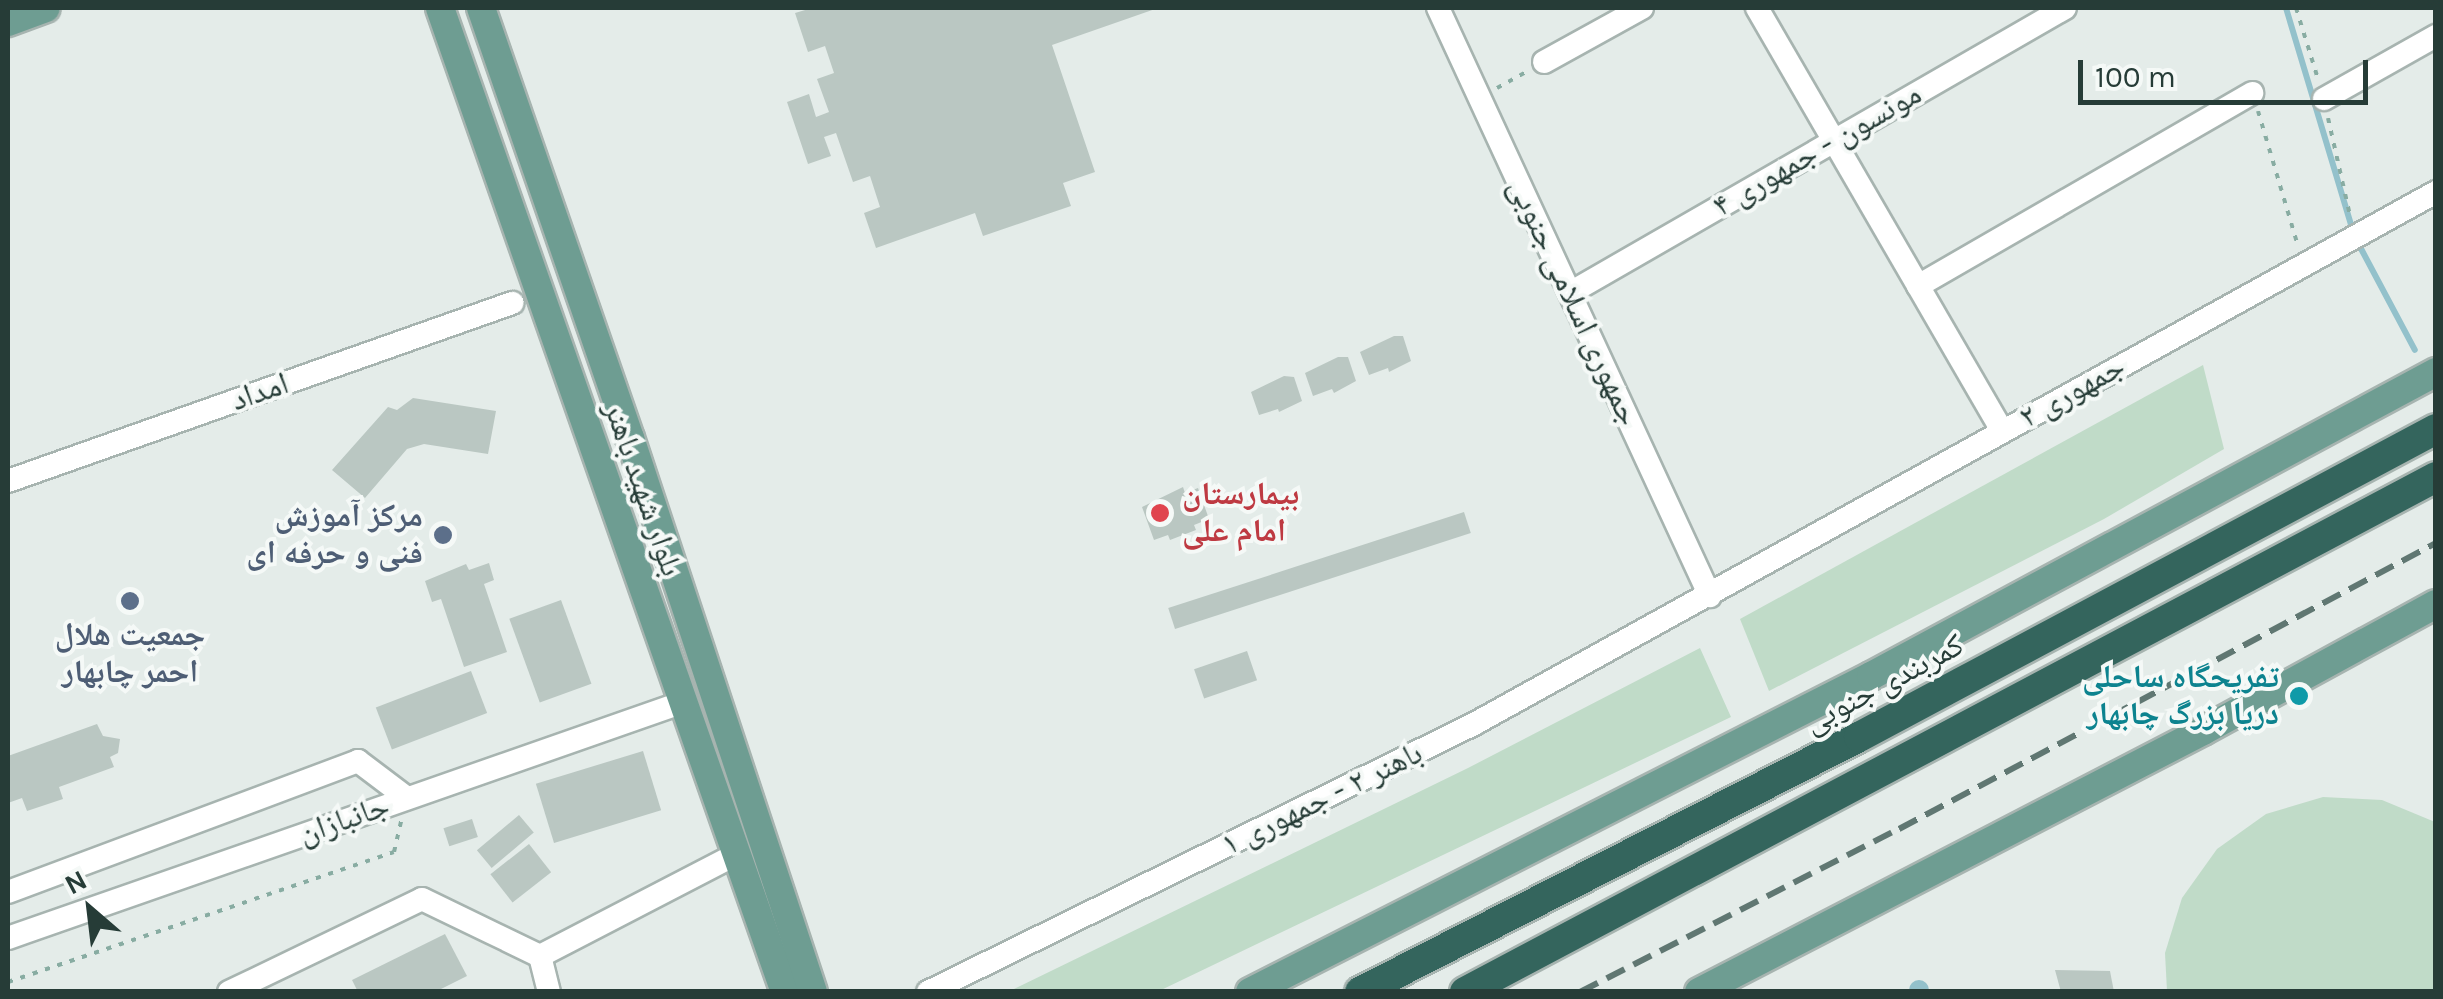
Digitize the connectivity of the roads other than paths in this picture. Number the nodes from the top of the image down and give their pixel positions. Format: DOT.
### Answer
graph roads {
  1 [pos="46,8"];
  2 [pos="440,8"];
  3 [pos="481,8"];
  4 [pos="1438,8"];
  5 [pos="1642,8"];
  6 [pos="1758,8"];
  7 [pos="2065,8"];
  8 [pos="8,22"];
  9 [pos="2436,36"];
  10 [pos="1544,62"];
  11 [pos="2252,92"];
  12 [pos="2324,99"];
  13 [pos="1834,141"];
  14 [pos="2436,192"];
  15 [pos="1918,286"];
  16 [pos="1570,294"];
  17 [pos="512,303"];
  18 [pos="2436,372"];
  19 [pos="2436,429"];
  20 [pos="2002,431"];
  21 [pos="2430,480"];
  22 [pos="8,481"];
  23 [pos="1710,596"];
  24 [pos="2436,604"];
  25 [pos="681,702"];
  26 [pos="406,798"];
  27 [pos="736,854"];
  28 [pos="8,892"];
  29 [pos="8,938"];
  30 [pos="540,956"];
  31 [pos="229,992"];
  32 [pos="549,992"];
  33 [pos="784,992"];
  34 [pos="813,992"];
  35 [pos="928,992"];
  36 [pos="1250,992"];
  37 [pos="1360,992"];
  38 [pos="1465,992"];
  39 [pos="1699,992"];
  1 -- 8 [label="main road"];
  2 -- 25 [label="main road, بلوار شهید باهنر"];
  3 -- 34 [label="main road, بلوار شهید باهنر"];
  4 -- 16 [label="street, جمهوری اسلامی جنوبی"];
  5 -- 10 [label="street"];
  6 -- 13 [label="street"];
  7 -- 13 [label="street, مونسون - جمهوری ۴"];
  9 -- 12 [label="street"];
  11 -- 15 [label="street"];
  13 -- 15 [label="street"];
  13 -- 16 [label="street, مونسون - جمهوری ۴"];
  14 -- 20 [label="street, جمهوری ۲"];
  15 -- 20 [label="street"];
  16 -- 23 [label="street, جمهوری اسلامی جنوبی"];
  17 -- 22 [label="street, امداد"];
  18 -- 36 [label="main road"];
  19 -- 37 [label="highway, کمربندی جنوبی"];
  20 -- 23 [label="street, جمهوری ۲"];
  21 -- 38 [label="highway"];
  23 -- 35 [label="street, باهنر ۲ - جمهوری ۱"];
  24 -- 39 [label="main road"];
  25 -- 26 [label="street, جانبازان"];
  25 -- 27 [label="main road, بلوار شهید باهنر"];
  26 -- 28 [label="street"];
  26 -- 29 [label="street, جانبازان"];
  27 -- 30 [label="street"];
  27 -- 33 [label="main road, بلوار شهید باهنر"];
  30 -- 31 [label="street"];
  30 -- 32 [label="street"];
}
